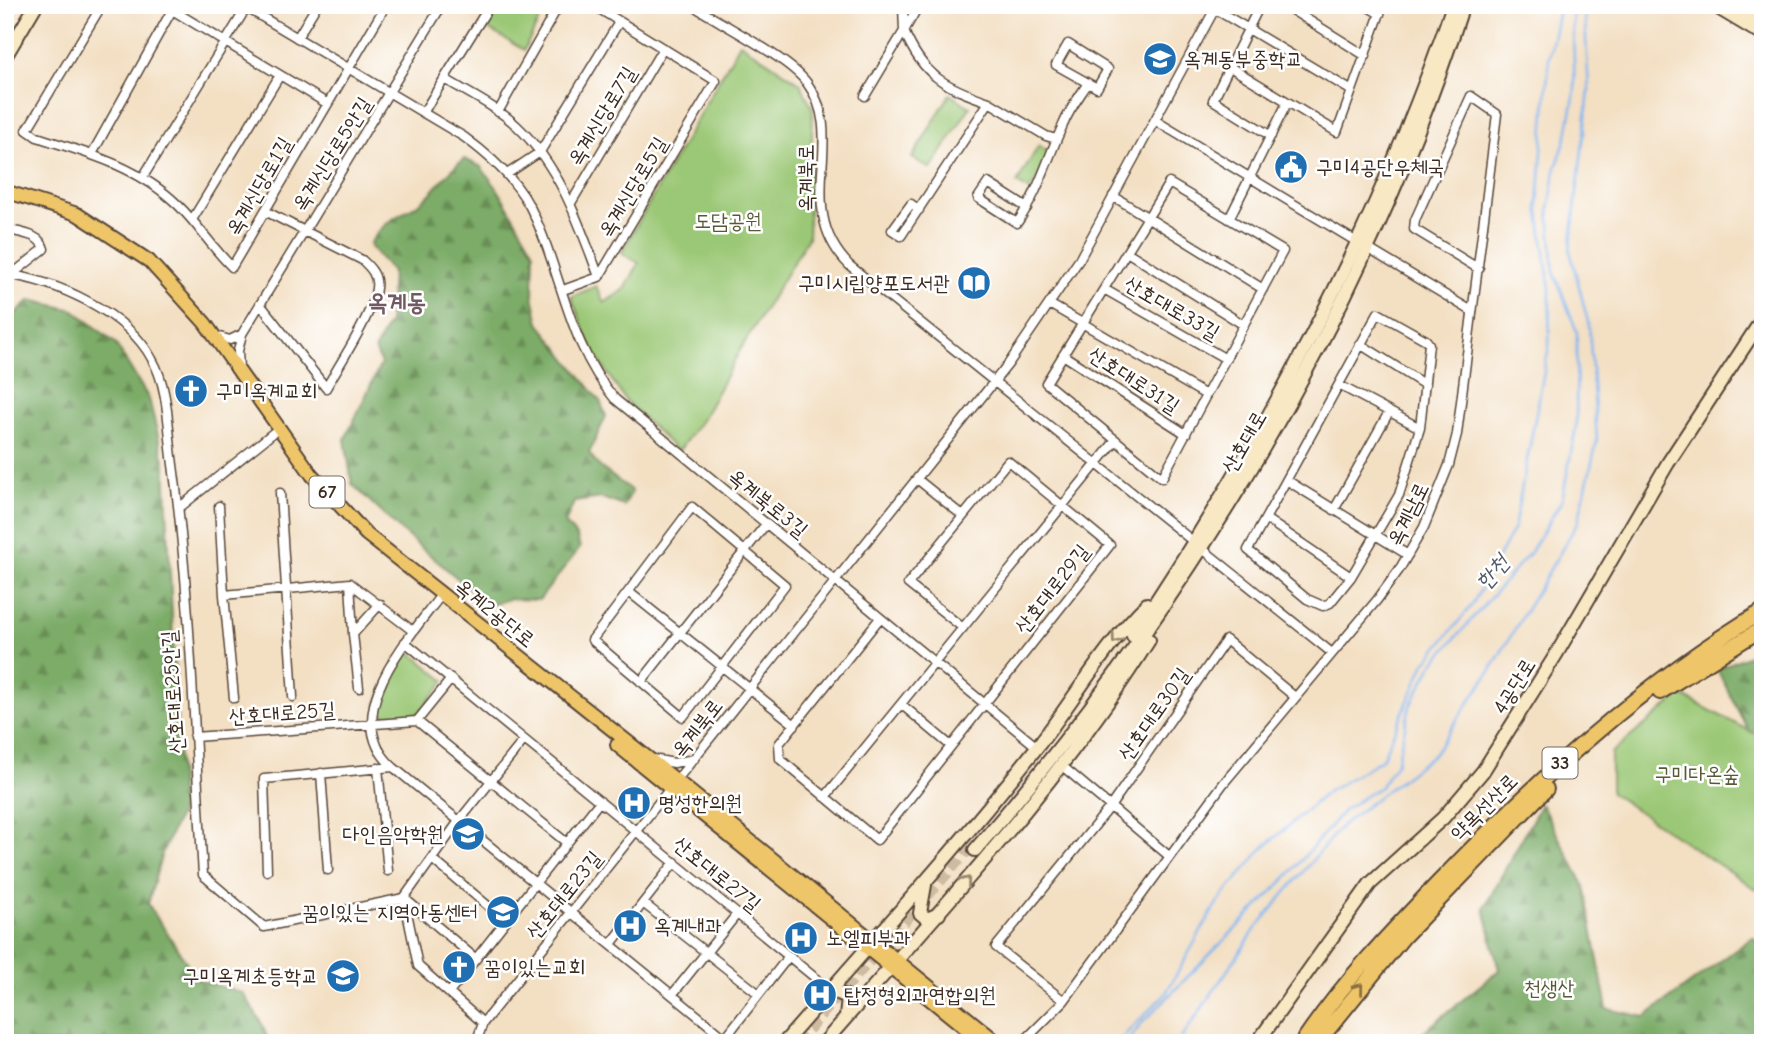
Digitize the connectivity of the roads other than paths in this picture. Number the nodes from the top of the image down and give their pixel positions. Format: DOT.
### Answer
graph roads {
  1 [pos="36,5"];
  2 [pos="102,5"];
  3 [pos="163,5"];
  4 [pos="317,5"];
  5 [pos="386,5"];
  6 [pos="442,5"];
  7 [pos="490,5"];
  8 [pos="559,5"];
  9 [pos="593,5"];
  10 [pos="692,5"];
  11 [pos="903,5"];
  12 [pos="919,5"];
  13 [pos="1260,5"];
  14 [pos="1284,5"];
  15 [pos="1365,5"];
  16 [pos="1452,5"];
  17 [pos="1463,5"];
  18 [pos="1713,5"];
  19 [pos="1732,5"];
  20 [pos="246,6"];
  21 [pos="1216,7"];
  22 [pos="172,10"];
  23 [pos="1382,10"];
  24 [pos="619,22"];
  25 [pos="1763,23"];
  26 [pos="1250,29"];
  27 [pos="904,31"];
  28 [pos="1763,35"];
  29 [pos="296,38"];
  30 [pos="226,43"];
  31 [pos="663,48"];
  32 [pos="1366,56"];
  33 [pos="5,57"];
  34 [pos="1230,67"];
  35 [pos="348,69"];
  36 [pos="280,75"];
  37 [pos="444,79"];
  38 [pos="1088,83"];
  39 [pos="1352,91"];
  40 [pos="390,94"];
  41 [pos="865,96"];
  42 [pos="989,102"];
  43 [pos="1287,103"];
  44 [pos="328,104"];
  45 [pos="498,112"];
  46 [pos="423,113"];
  47 [pos="1156,121"];
  48 [pos="1270,136"];
  49 [pos="1056,139"];
  50 [pos="541,152"];
  51 [pos="92,154"];
  52 [pos="507,174"];
  53 [pos="143,177"];
  54 [pos="1250,178"];
  55 [pos="5,191"];
  56 [pos="1113,196"];
  57 [pos="5,199"];
  58 [pos="571,202"];
  59 [pos="1027,208"];
  60 [pos="919,210"];
  61 [pos="265,211"];
  62 [pos="1148,218"];
  63 [pos="1229,219"];
  64 [pos="192,220"];
  65 [pos="5,229"];
  66 [pos="304,232"];
  67 [pos="1362,245"];
  68 [pos="1127,252"];
  69 [pos="1479,269"];
  70 [pos="10,274"];
  71 [pos="599,277"];
  72 [pos="5,280"];
  73 [pos="1104,289"];
  74 [pos="1263,289"];
  75 [pos="563,290"];
  76 [pos="260,304"];
  77 [pos="1051,305"];
  78 [pos="1471,310"];
  79 [pos="1763,318"];
  80 [pos="1084,322"];
  81 [pos="1244,325"];
  82 [pos="1759,332"];
  83 [pos="213,334"];
  84 [pos="242,334"];
  85 [pos="1360,344"];
  86 [pos="1063,355"];
  87 [pos="1226,359"];
  88 [pos="240,373"];
  89 [pos="994,381"];
  90 [pos="1046,383"];
  91 [pos="1339,385"];
  92 [pos="1425,385"];
  93 [pos="1206,395"];
  94 [pos="1389,412"];
  95 [pos="1420,428"];
  96 [pos="276,431"];
  97 [pos="1186,434"];
  98 [pos="1116,440"];
  99 [pos="1097,464"];
  100 [pos="917,478"];
  101 [pos="1288,481"];
  102 [pos="280,493"];
  103 [pos="219,506"];
  104 [pos="1063,506"];
  105 [pos="180,508"];
  106 [pos="1334,510"];
  107 [pos="963,516"];
  108 [pos="1266,519"];
  109 [pos="766,524"];
  110 [pos="1376,535"];
  111 [pos="1198,545"];
  112 [pos="744,551"];
  113 [pos="1409,555"];
  114 [pos="1351,577"];
  115 [pos="835,581"];
  116 [pos="350,583"];
  117 [pos="288,587"];
  118 [pos="1164,590"];
  119 [pos="629,592"];
  120 [pos="224,595"];
  121 [pos="439,598"];
  122 [pos="380,604"];
  123 [pos="1763,611"];
  124 [pos="880,618"];
  125 [pos="963,628"];
  126 [pos="1763,628"];
  127 [pos="413,631"];
  128 [pos="680,633"];
  129 [pos="353,634"];
  130 [pos="405,642"];
  131 [pos="1332,653"];
  132 [pos="935,663"];
  133 [pos="722,666"];
  134 [pos="1686,667"];
  135 [pos="451,679"];
  136 [pos="641,682"];
  137 [pos="359,688"];
  138 [pos="750,689"];
  139 [pos="293,697"];
  140 [pos="1296,697"];
  141 [pos="234,698"];
  142 [pos="901,704"];
  143 [pos="984,704"];
  144 [pos="417,721"];
  145 [pos="373,724"];
  146 [pos="795,724"];
  147 [pos="194,737"];
  148 [pos="524,740"];
  149 [pos="951,746"];
  150 [pos="1037,747"];
  151 [pos="645,756"];
  152 [pos="694,759"];
  153 [pos="1061,765"];
  154 [pos="393,767"];
  155 [pos="378,768"];
  156 [pos="321,773"];
  157 [pos="491,782"];
  158 [pos="674,785"];
  159 [pos="825,797"];
  160 [pos="600,801"];
  161 [pos="1110,807"];
  162 [pos="459,821"];
  163 [pos="637,832"];
  164 [pos="567,843"];
  165 [pos="1169,856"];
  166 [pos="432,859"];
  167 [pos="674,862"];
  168 [pos="328,870"];
  169 [pos="267,871"];
  170 [pos="388,871"];
  171 [pos="926,881"];
  172 [pos="536,883"];
  173 [pos="404,898"];
  174 [pos="643,902"];
  175 [pos="572,913"];
  176 [pos="737,914"];
  177 [pos="939,914"];
  178 [pos="506,920"];
  179 [pos="611,944"];
  180 [pos="870,945"];
  181 [pos="705,954"];
  182 [pos="789,957"];
  183 [pos="476,959"];
  184 [pos="895,965"];
  185 [pos="830,990"];
  186 [pos="449,993"];
  187 [pos="759,994"];
  188 [pos="672,995"];
  189 [pos="1064,1000"];
  190 [pos="844,1020"];
  191 [pos="484,1023"];
  192 [pos="728,1040"];
  193 [pos="476,1043"];
  194 [pos="783,1043"];
  195 [pos="824,1043"];
  196 [pos="984,1043"];
  197 [pos="998,1043"];
  198 [pos="1022,1043"];
  199 [pos="1257,1043"];
  200 [pos="1302,1043"];
  201 [pos="1317,1043"];
  1 -- 33 [label="street"];
  2 -- 51 [label="street, 옥계신당로1길"];
  3 -- 22 [label="street"];
  4 -- 29 [label="street"];
  5 -- 35 [label="street"];
  6 -- 40 [label="street"];
  7 -- 37 [label="street"];
  8 -- 45 [label="street"];
  9 -- 24 [label="street"];
  10 -- 89 [label="street, 옥계북로"];
  11 -- 27 [label="street"];
  12 -- 27 [label="street"];
  13 -- 26 [label="street"];
  14 -- 32 [label="street"];
  15 -- 23 [label="street"];
  16 -- 67 [label="street, 산호대로"];
  17 -- 67 [label="street, 산호대로"];
  18 -- 28 [label="street"];
  19 -- 25 [label="street"];
  20 -- 29 [label="street"];
  20 -- 30 [label="street"];
  21 -- 26 [label="street"];
  21 -- 47 [label="street, 옥계북로"];
  22 -- 30 [label="street"];
  22 -- 51 [label="street"];
  23 -- 32 [label="street"];
  24 -- 31 [label="street"];
  24 -- 50 [label="street"];
  26 -- 34 [label="street"];
  26 -- 39 [label="street"];
  27 -- 41 [label="street"];
  27 -- 42 [label="street"];
  29 -- 35 [label="street"];
  30 -- 36 [label="street"];
  30 -- 53 [label="street"];
  31 -- 58 [label="street, 옥계신당로7길"];
  31 -- 71 [label="street, 옥계신당로5길"];
  32 -- 39 [label="street"];
  34 -- 43 [label="street"];
  34 -- 48 [label="street"];
  35 -- 40 [label="street"];
  35 -- 44 [label="street, 옥계신당로1길"];
  36 -- 44 [label="street"];
  36 -- 64 [label="street, 옥계신당로1길"];
  37 -- 45 [label="street, 옥계신당로7길"];
  37 -- 46 [label="street"];
  38 -- 38 [label="street"];
  38 -- 49 [label="street"];
  39 -- 43 [label="street"];
  40 -- 46 [label="street"];
  40 -- 66 [label="street, 옥계신당로5안길"];
  42 -- 49 [label="street"];
  42 -- 60 [label="street"];
  43 -- 48 [label="street"];
  44 -- 61 [label="street, 옥계신당로1길"];
  45 -- 50 [label="street, 옥계신당로7길"];
  46 -- 52 [label="street"];
  47 -- 54 [label="street"];
  47 -- 56 [label="street, 옥계북로"];
  48 -- 54 [label="street"];
  49 -- 59 [label="street"];
  50 -- 52 [label="street"];
  50 -- 58 [label="street, 옥계신당로7길"];
  51 -- 53 [label="street, 옥계신당로1길"];
  52 -- 75 [label="street"];
  53 -- 64 [label="street, 옥계신당로1길"];
  54 -- 63 [label="street"];
  54 -- 67 [label="street"];
  55 -- 83 [label="main road, 옥계2공단로 / 67"];
  56 -- 62 [label="street"];
  56 -- 77 [label="street, 옥계북로"];
  57 -- 96 [label="main road, 옥계2공단로 / 67"];
  58 -- 71 [label="street, 옥계신당로7길"];
  59 -- 59 [label="street"];
  61 -- 64 [label="street, 옥계신당로1길"];
  61 -- 66 [label="street"];
  62 -- 63 [label="street, 산호대로33길"];
  62 -- 68 [label="street, 산호대로33길"];
  62 -- 74 [label="street"];
  63 -- 74 [label="street, 산호대로33길"];
  65 -- 70 [label="street"];
  66 -- 76 [label="street, 옥계신당로5안길"];
  66 -- 76 [label="street, 옥계신당로5안길"];
  67 -- 78 [label="street"];
  67 -- 111 [label="street, 산호대로"];
  68 -- 73 [label="street, 산호대로33길"];
  68 -- 81 [label="street, 산호대로33길"];
  69 -- 69 [label="street, 옥계남로"];
  69 -- 78 [label="street, 옥계남로"];
  70 -- 72 [label="street"];
  70 -- 105 [label="street, 산호대로25안길"];
  71 -- 75 [label="street"];
  73 -- 80 [label="street, 산호대로33길"];
  73 -- 87 [label="street, 산호대로33길"];
  74 -- 81 [label="street, 산호대로33길"];
  75 -- 109 [label="street, 옥계북로3길"];
  76 -- 84 [label="street, 옥계신당로5안길"];
  77 -- 80 [label="street"];
  77 -- 89 [label="street, 옥계북로"];
  78 -- 113 [label="street, 옥계남로"];
  79 -- 82 [label="street, 4공단로"];
  80 -- 86 [label="street, 산호대로33길"];
  80 -- 93 [label="street, 산호대로31길"];
  81 -- 87 [label="street, 산호대로33길"];
  82 -- 199 [label="street, 4공단로"];
  83 -- 84 [label="street"];
  83 -- 88 [label="main road, 옥계2공단로 / 67"];
  84 -- 88 [label="street, 옥계신당로5안길"];
  85 -- 91 [label="street"];
  85 -- 92 [label="street"];
  85 -- 92 [label="street"];
  86 -- 90 [label="street, 산호대로33길"];
  86 -- 97 [label="street, 산호대로31길"];
  87 -- 93 [label="street, 산호대로31길"];
  88 -- 96 [label="main road, 옥계2공단로 / 67"];
  89 -- 99 [label="street"];
  89 -- 100 [label="street, 옥계북로"];
  90 -- 98 [label="street, 산호대로31길"];
  91 -- 94 [label="street"];
  91 -- 101 [label="street"];
  92 -- 95 [label="street"];
  93 -- 97 [label="street, 산호대로31길"];
  94 -- 95 [label="street"];
  94 -- 106 [label="street"];
  95 -- 110 [label="street"];
  96 -- 105 [label="street"];
  96 -- 121 [label="main road, 옥계2공단로 / 67"];
  97 -- 98 [label="street, 산호대로31길"];
  98 -- 99 [label="street"];
  99 -- 104 [label="street"];
  99 -- 111 [label="street"];
  100 -- 107 [label="street"];
  100 -- 115 [label="street, 옥계북로"];
  101 -- 106 [label="street"];
  101 -- 108 [label="street"];
  102 -- 117 [label="street"];
  103 -- 120 [label="street"];
  104 -- 107 [label="street, 산호대로29길"];
  104 -- 125 [label="street, 산호대로29길"];
  104 -- 143 [label="street, 산호대로29길"];
  105 -- 147 [label="street, 산호대로25안길"];
  106 -- 110 [label="street"];
  107 -- 125 [label="street, 산호대로29길"];
  108 -- 114 [label="street"];
  108 -- 114 [label="street"];
  109 -- 112 [label="street"];
  109 -- 115 [label="street, 옥계북로3길"];
  110 -- 113 [label="street"];
  110 -- 114 [label="street"];
  111 -- 118 [label="street, 산호대로"];
  111 -- 118 [label="street, 산호대로"];
  111 -- 131 [label="street"];
  111 -- 153 [label="street"];
  112 -- 119 [label="street"];
  112 -- 128 [label="street"];
  112 -- 133 [label="street"];
  113 -- 131 [label="street, 옥계남로"];
  115 -- 124 [label="street"];
  115 -- 138 [label="street, 옥계북로"];
  116 -- 117 [label="street"];
  116 -- 122 [label="street"];
  116 -- 129 [label="street"];
  117 -- 120 [label="street"];
  117 -- 139 [label="street"];
  118 -- 150 [label="street, one-way"];
  119 -- 128 [label="street"];
  119 -- 136 [label="street"];
  120 -- 141 [label="street"];
  121 -- 127 [label="street"];
  121 -- 151 [label="main road, 옥계2공단로 / 67"];
  121 -- 158 [label="main road, 옥계2공단로 / 67"];
  122 -- 127 [label="street"];
  122 -- 129 [label="street"];
  123 -- 134 [label="highway, 약목선산로 / 33"];
  124 -- 132 [label="street"];
  124 -- 146 [label="street, 산호대로29길"];
  125 -- 132 [label="street, 산호대로29길"];
  126 -- 134 [label="highway, 약목선산로 / 33"];
  127 -- 130 [label="street"];
  128 -- 133 [label="street"];
  128 -- 136 [label="street"];
  129 -- 137 [label="street"];
  130 -- 135 [label="street, 산호대로27길"];
  130 -- 145 [label="street"];
  131 -- 140 [label="street, 옥계남로"];
  132 -- 142 [label="street, 산호대로29길"];
  132 -- 143 [label="street"];
  133 -- 136 [label="street"];
  133 -- 138 [label="street"];
  134 -- 200 [label="highway, 약목선산로 / 33"];
  201 -- 134 [label="highway, 약목선산로 / 33, one-way"];
  135 -- 144 [label="street"];
  135 -- 148 [label="street, 산호대로27길"];
  138 -- 146 [label="street, 옥계북로"];
  138 -- 152 [label="street, 옥계북로"];
  140 -- 161 [label="street, 산호대로30길"];
  140 -- 165 [label="street, 옥계남로"];
  142 -- 149 [label="street"];
  142 -- 159 [label="street, 산호대로29길"];
  143 -- 149 [label="street, 산호대로29길"];
  143 -- 150 [label="street"];
  144 -- 145 [label="street, 산호대로25길"];
  144 -- 157 [label="street"];
  145 -- 147 [label="street, 산호대로25길"];
  145 -- 154 [label="street"];
  146 -- 159 [label="street, 산호대로29길"];
  147 -- 173 [label="street, 산호대로25안길"];
  148 -- 157 [label="street"];
  148 -- 160 [label="street, 산호대로27길"];
  149 -- 159 [label="street, 산호대로29길"];
  150 -- 171 [label="street"];
  151 -- 152 [label="street"];
  151 -- 158 [label="main road, 옥계2공단로 / 67"];
  152 -- 158 [label="street, 옥계북로"];
  153 -- 161 [label="street"];
  177 -- 153 [label="street, one-way"];
  154 -- 155 [label="street"];
  154 -- 162 [label="street"];
  155 -- 156 [label="street"];
  155 -- 170 [label="street"];
  156 -- 168 [label="street"];
  156 -- 169 [label="street"];
  157 -- 162 [label="street"];
  157 -- 164 [label="street"];
  158 -- 163 [label="street, 산호대로23길"];
  158 -- 180 [label="main road, 옥계2공단로 / 67"];
  160 -- 163 [label="street, 산호대로27길"];
  160 -- 164 [label="street"];
  161 -- 165 [label="street"];
  161 -- 189 [label="street, 산호대로30길"];
  162 -- 166 [label="street"];
  162 -- 172 [label="street"];
  163 -- 167 [label="street, 산호대로27길"];
  163 -- 175 [label="street, 산호대로23길"];
  164 -- 172 [label="street"];
  165 -- 189 [label="street, 옥계남로"];
  166 -- 173 [label="street"];
  166 -- 178 [label="street"];
  167 -- 174 [label="street"];
  167 -- 176 [label="street, 산호대로27길"];
  171 -- 177 [label="street"];
  171 -- 180 [label="street"];
  172 -- 175 [label="street"];
  172 -- 178 [label="street"];
  173 -- 183 [label="street"];
  173 -- 186 [label="street"];
  174 -- 179 [label="street"];
  174 -- 181 [label="street"];
  175 -- 179 [label="street"];
  175 -- 191 [label="street, 산호대로23길"];
  176 -- 181 [label="street"];
  176 -- 182 [label="street, 산호대로27길"];
  177 -- 184 [label="street"];
  178 -- 183 [label="street"];
  179 -- 188 [label="street"];
  180 -- 184 [label="main road, 옥계2공단로 / 67"];
  180 -- 185 [label="street"];
  181 -- 187 [label="street"];
  181 -- 188 [label="street"];
  182 -- 185 [label="street, 산호대로27길"];
  182 -- 187 [label="street"];
  183 -- 186 [label="street"];
  184 -- 190 [label="street"];
  184 -- 196 [label="main road, 옥계2공단로 / 67"];
  184 -- 197 [label="main road, 옥계2공단로 / 67"];
  185 -- 190 [label="street"];
  185 -- 194 [label="street"];
  186 -- 191 [label="street"];
  187 -- 192 [label="street"];
  188 -- 192 [label="street"];
  189 -- 198 [label="street, 옥계남로"];
  190 -- 195 [label="street"];
  191 -- 193 [label="street, 산호대로23길"];
}
